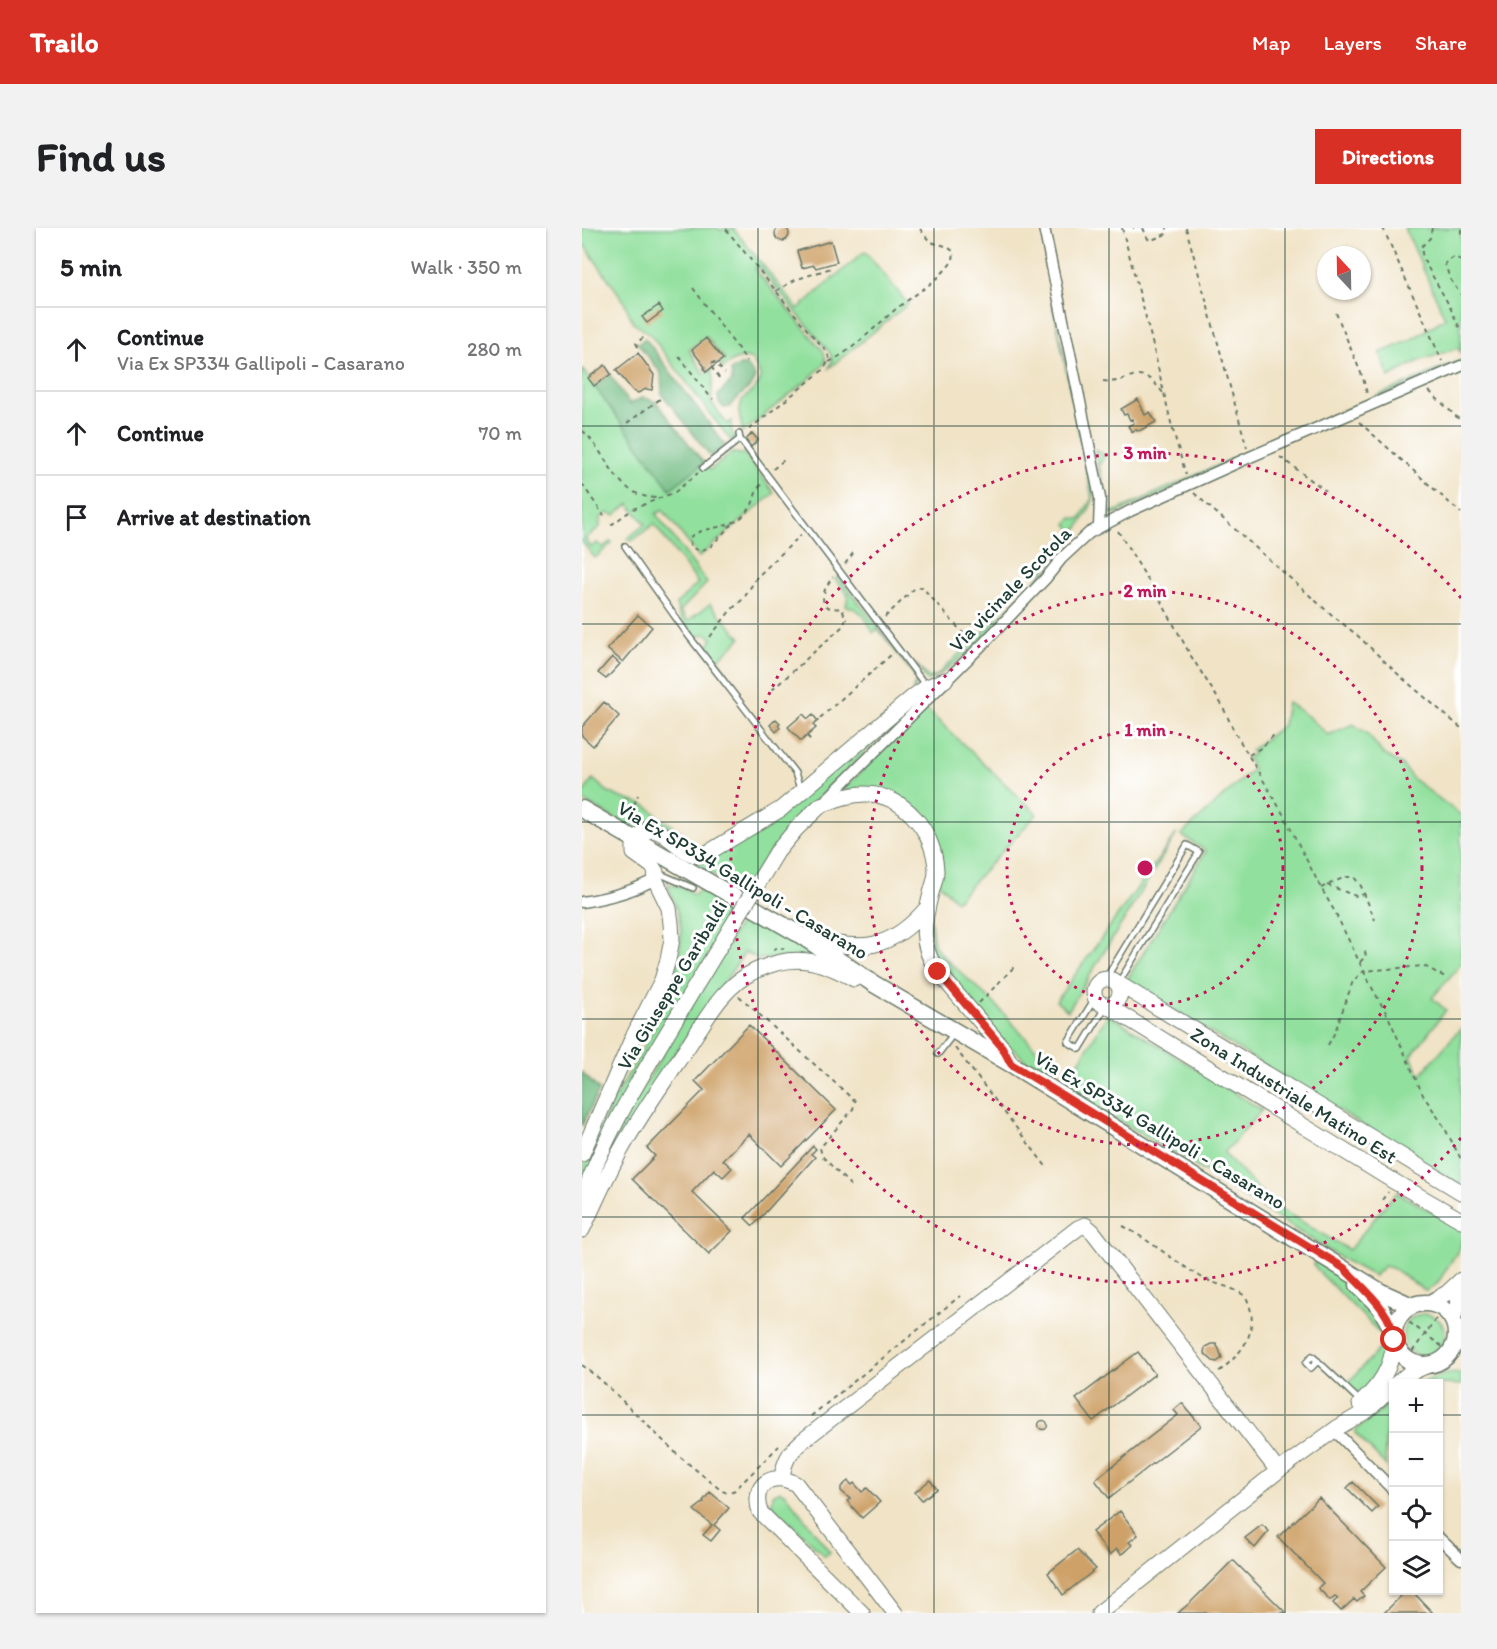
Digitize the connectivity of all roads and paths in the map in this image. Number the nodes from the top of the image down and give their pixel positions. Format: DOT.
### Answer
graph roads {
  1 [pos="920,228"];
  2 [pos="1044,228"];
  3 [pos="1122,228"];
  4 [pos="1143,228"];
  5 [pos="1167,228"];
  6 [pos="1186,228"];
  7 [pos="1383,228"];
  8 [pos="1432,228"];
  9 [pos="726,229"];
  10 [pos="1461,229"];
  11 [pos="1461,237"];
  12 [pos="1461,261"];
  13 [pos="831,268"];
  14 [pos="693,288"];
  15 [pos="776,291"];
  16 [pos="1461,295"];
  17 [pos="1336,313"];
  18 [pos="1461,331"];
  19 [pos="647,335"];
  20 [pos="638,347"];
  21 [pos="679,356"];
  22 [pos="747,361"];
  23 [pos="829,362"];
  24 [pos="1461,366"];
  25 [pos="1446,372"];
  26 [pos="725,373"];
  27 [pos="719,378"];
  28 [pos="1103,381"];
  29 [pos="1419,384"];
  30 [pos="1165,396"];
  31 [pos="660,399"];
  32 [pos="713,399"];
  33 [pos="1369,406"];
  34 [pos="1351,414"];
  35 [pos="1461,421"];
  36 [pos="627,423"];
  37 [pos="582,431"];
  38 [pos="740,437"];
  39 [pos="1268,449"];
  40 [pos="1250,457"];
  41 [pos="784,460"];
  42 [pos="703,468"];
  43 [pos="769,478"];
  44 [pos="582,484"];
  45 [pos="1188,485"];
  46 [pos="1326,491"];
  47 [pos="660,498"];
  48 [pos="1461,513"];
  49 [pos="604,516"];
  50 [pos="1112,520"];
  51 [pos="732,524"];
  52 [pos="611,525"];
  53 [pos="1099,527"];
  54 [pos="808,530"];
  55 [pos="625,546"];
  56 [pos="854,552"];
  57 [pos="839,571"];
  58 [pos="880,624"];
  59 [pos="710,637"];
  60 [pos="899,649"];
  61 [pos="977,649"];
  62 [pos="945,680"];
  63 [pos="927,687"];
  64 [pos="772,690"];
  65 [pos="820,718"];
  66 [pos="1461,728"];
  67 [pos="1275,733"];
  68 [pos="807,736"];
  69 [pos="812,741"];
  70 [pos="1249,755"];
  71 [pos="802,793"];
  72 [pos="638,795"];
  73 [pos="821,805"];
  74 [pos="582,809"];
  75 [pos="612,825"];
  76 [pos="634,839"];
  77 [pos="655,876"];
  78 [pos="1327,885"];
  79 [pos="693,888"];
  80 [pos="1321,888"];
  81 [pos="1365,894"];
  82 [pos="582,902"];
  83 [pos="927,908"];
  84 [pos="1375,920"];
  85 [pos="802,936"];
  86 [pos="1364,948"];
  87 [pos="1360,962"];
  88 [pos="1015,966"];
  89 [pos="1364,971"];
  90 [pos="1447,978"];
  91 [pos="1112,981"];
  92 [pos="874,984"];
  93 [pos="730,988"];
  94 [pos="1101,1002"];
  95 [pos="971,1012"];
  96 [pos="952,1036"];
  97 [pos="1328,1045"];
  98 [pos="1225,1050"];
  99 [pos="938,1054"];
  100 [pos="1011,1064"];
  101 [pos="1212,1069"];
  102 [pos="1382,1143"];
  103 [pos="582,1154"];
  104 [pos="1461,1160"];
  105 [pos="1368,1165"];
  106 [pos="1048,1169"];
  107 [pos="852,1187"];
  108 [pos="1461,1192"];
  109 [pos="582,1200"];
  110 [pos="1461,1220"];
  111 [pos="1123,1226"];
  112 [pos="582,1230"];
  113 [pos="1344,1268"];
  114 [pos="1461,1280"];
  115 [pos="1461,1292"];
  116 [pos="960,1296"];
  117 [pos="1427,1321"];
  118 [pos="1425,1335"];
  119 [pos="1456,1357"];
  120 [pos="1318,1361"];
  121 [pos="1404,1363"];
  122 [pos="582,1365"];
  123 [pos="1429,1365"];
  124 [pos="1402,1379"];
  125 [pos="1208,1380"];
  126 [pos="1389,1389"];
  127 [pos="1365,1406"];
  128 [pos="806,1421"];
  129 [pos="1336,1429"];
  130 [pos="784,1441"];
  131 [pos="1278,1471"];
  132 [pos="782,1478"];
  133 [pos="1390,1487"];
  134 [pos="1442,1541"];
  135 [pos="1461,1559"];
  136 [pos="862,1613"];
  137 [pos="895,1613"];
  138 [pos="1100,1613"];
  1 -- 23 [label="path"];
  2 -- 53 [label="street"];
  3 -- 30 [label="path"];
  4 -- 5 [label="path"];
  6 -- 40 [label="path"];
  7 -- 25 [label="path"];
  8 -- 18 [label="path"];
  9 -- 15 [label="path"];
  10 -- 11 [label="path"];
  12 -- 16 [label="path"];
  13 -- 15 [label="path"];
  14 -- 22 [label="path"];
  15 -- 23 [label="path"];
  17 -- 33 [label="path"];
  19 -- 20 [label="path"];
  21 -- 32 [label="path"];
  23 -- 38 [label="path"];
  24 -- 25 [label="street, Via vicinale Scotola"];
  25 -- 29 [label="street, Via vicinale Scotola"];
  26 -- 27 [label="path"];
  28 -- 30 [label="path"];
  29 -- 33 [label="street, Via vicinale Scotola"];
  29 -- 35 [label="path"];
  30 -- 45 [label="path"];
  31 -- 36 [label="path"];
  33 -- 34 [label="street, Via vicinale Scotola"];
  34 -- 39 [label="street, Via vicinale Scotola"];
  34 -- 48 [label="path"];
  37 -- 47 [label="path"];
  38 -- 42 [label="lane"];
  38 -- 43 [label="lane"];
  39 -- 40 [label="street, Via vicinale Scotola"];
  39 -- 46 [label="path"];
  40 -- 45 [label="street, Via vicinale Scotola"];
  41 -- 43 [label="path"];
  42 -- 47 [label="path"];
  43 -- 51 [label="path"];
  43 -- 54 [label="lane"];
  44 -- 49 [label="path"];
  45 -- 50 [label="street, Via vicinale Scotola"];
  45 -- 66 [label="path"];
  47 -- 52 [label="path"];
  50 -- 53 [label="street, Via vicinale Scotola"];
  50 -- 70 [label="path"];
  51 -- 51 [label="path"];
  53 -- 61 [label="street, Via vicinale Scotola"];
  54 -- 57 [label="lane"];
  54 -- 59 [label="path"];
  55 -- 71 [label="lane"];
  56 -- 57 [label="path"];
  57 -- 58 [label="lane"];
  57 -- 64 [label="path"];
  58 -- 60 [label="lane"];
  58 -- 61 [label="path"];
  60 -- 63 [label="lane"];
  60 -- 65 [label="path"];
  61 -- 62 [label="street, Via vicinale Scotola"];
  62 -- 63 [label="street"];
  62 -- 73 [label="street, Via vicinale Scotola"];
  63 -- 71 [label="street"];
  67 -- 70 [label="path"];
  68 -- 69 [label="path"];
  70 -- 80 [label="path"];
  71 -- 76 [label="street"];
  72 -- 75 [label="path"];
  73 -- 83 [label="street"];
  73 -- 109 [label="street, Via Giuseppe Garibaldi, bridge"];
  74 -- 75 [label="main road, Via Ex SP334 Gallipoli - Casarano"];
  75 -- 76 [label="main road, Via Ex SP334 Gallipoli - Casarano"];
  76 -- 77 [label="street"];
  76 -- 85 [label="main road, Via Ex SP334 Gallipoli - Casarano"];
  77 -- 79 [label="lane"];
  77 -- 82 [label="street"];
  77 -- 103 [label="street"];
  78 -- 80 [label="path"];
  78 -- 81 [label="path"];
  78 -- 81 [label="path"];
  80 -- 87 [label="path"];
  81 -- 84 [label="path"];
  83 -- 85 [label="street"];
  83 -- 95 [label="street"];
  85 -- 92 [label="main road, Via Ex SP334 Gallipoli - Casarano"];
  86 -- 87 [label="path"];
  87 -- 89 [label="path"];
  88 -- 95 [label="path"];
  89 -- 90 [label="path"];
  89 -- 97 [label="path"];
  89 -- 104 [label="path"];
  91 -- 91 [label="lane"];
  91 -- 94 [label="street"];
  91 -- 94 [label="street"];
  91 -- 98 [label="street, Zona Industriale Matino Est"];
  92 -- 93 [label="street"];
  92 -- 96 [label="main road, Via Ex SP334 Gallipoli - Casarano"];
  93 -- 107 [label="path"];
  93 -- 112 [label="street"];
  94 -- 94 [label="lane"];
  94 -- 101 [label="street, Zona Industriale Matino Est"];
  95 -- 100 [label="street"];
  96 -- 99 [label="lane"];
  96 -- 100 [label="main road, Via Ex SP334 Gallipoli - Casarano"];
  96 -- 106 [label="path"];
  98 -- 101 [label="street"];
  98 -- 102 [label="street, Zona Industriale Matino Est"];
  100 -- 113 [label="main road, Via Ex SP334 Gallipoli - Casarano"];
  101 -- 105 [label="street, Zona Industriale Matino Est"];
  102 -- 105 [label="street"];
  102 -- 108 [label="street, Zona Industriale Matino Est"];
  105 -- 110 [label="street, Zona Industriale Matino Est"];
  111 -- 125 [label="path"];
  113 -- 117 [label="main road, Via Ex SP334 Gallipoli - Casarano"];
  113 -- 117 [label="main road, Via Ex SP334 Gallipoli - Casarano"];
  114 -- 117 [label="street"];
  115 -- 117 [label="street"];
  116 -- 128 [label="path"];
  117 -- 118 [label="path"];
  117 -- 118 [label="path"];
  117 -- 119 [label="main road"];
  117 -- 121 [label="main road"];
  117 -- 127 [label="street"];
  118 -- 119 [label="path"];
  118 -- 121 [label="path"];
  119 -- 123 [label="main road"];
  120 -- 127 [label="lane"];
  121 -- 123 [label="main road"];
  122 -- 130 [label="path"];
  123 -- 124 [label="street"];
  125 -- 131 [label="street"];
  125 -- 132 [label="street"];
  126 -- 127 [label="street"];
  127 -- 129 [label="street"];
  129 -- 131 [label="street"];
  129 -- 133 [label="street"];
  131 -- 138 [label="street"];
  132 -- 136 [label="street"];
  132 -- 137 [label="street"];
  134 -- 135 [label="street"];
}
